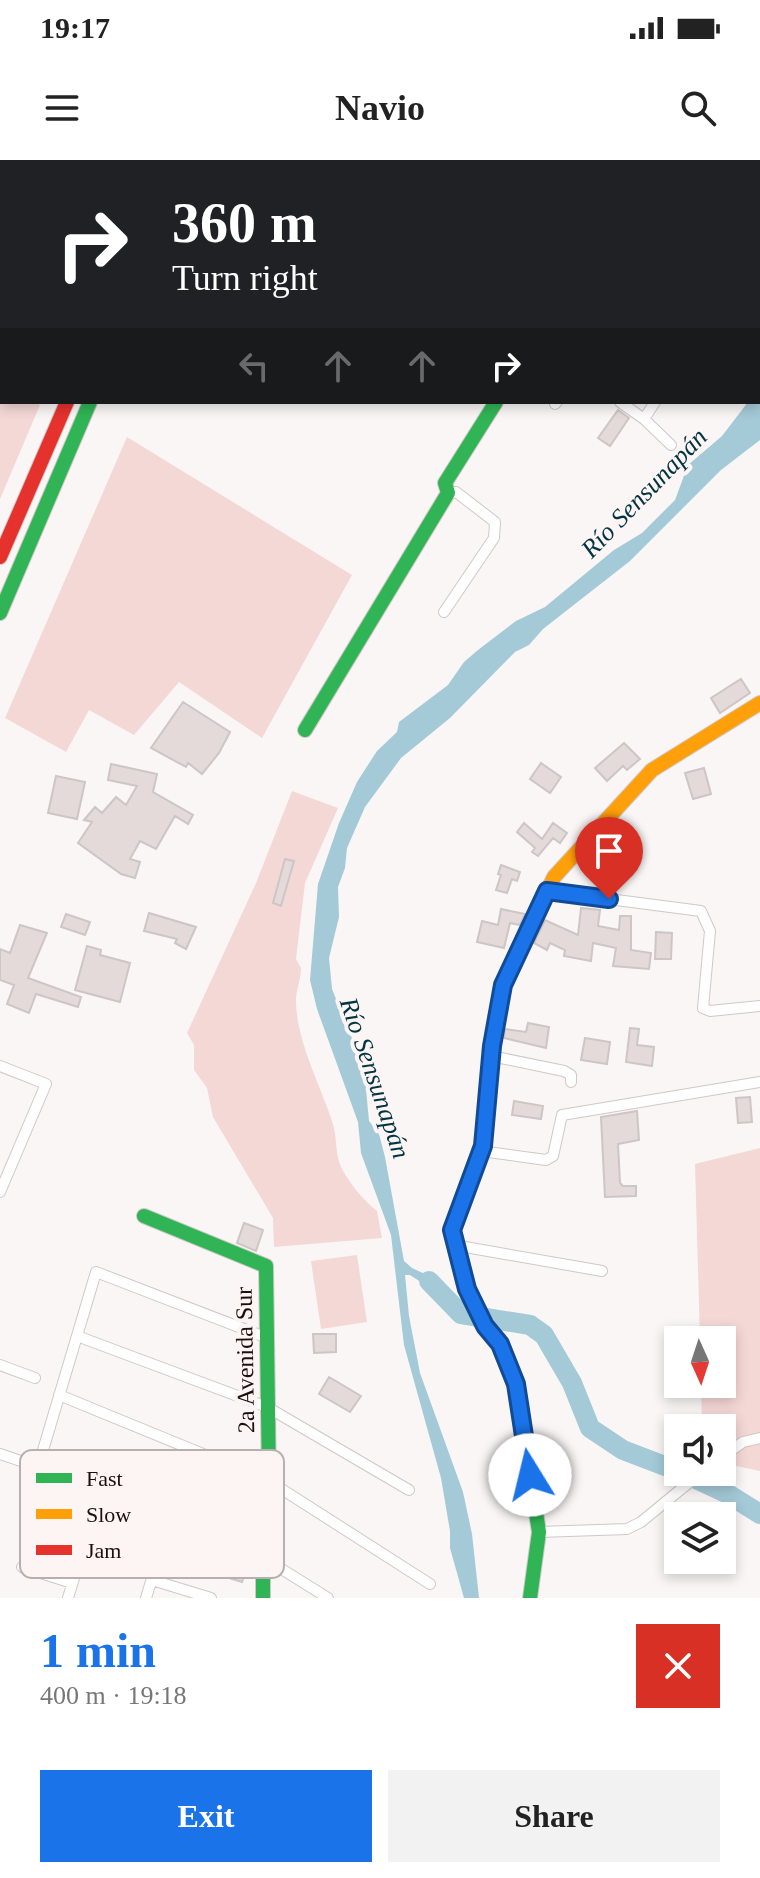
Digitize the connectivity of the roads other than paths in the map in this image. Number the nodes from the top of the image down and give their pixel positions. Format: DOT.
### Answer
graph roads {
  1 [pos="66,404"];
  2 [pos="89,404"];
  3 [pos="495,404"];
  4 [pos="623,404"];
  5 [pos="654,404"];
  6 [pos="644,419"];
  7 [pos="671,445"];
  8 [pos="448,493"];
  9 [pos="0,557"];
  10 [pos="444,612"];
  11 [pos="0,613"];
  12 [pos="760,703"];
  13 [pos="305,730"];
  14 [pos="547,891"];
  15 [pos="760,1006"];
  16 [pos="491,1056"];
  17 [pos="0,1066"];
  18 [pos="571,1082"];
  19 [pos="760,1082"];
  20 [pos="481,1151"];
  21 [pos="0,1192"];
  22 [pos="144,1216"];
  23 [pos="454,1245"];
  24 [pos="602,1271"];
  25 [pos="77,1336"];
  26 [pos="265,1337"];
  27 [pos="0,1365"];
  28 [pos="35,1378"];
  29 [pos="59,1395"];
  30 [pos="267,1407"];
  31 [pos="760,1438"];
  32 [pos="736,1447"];
  33 [pos="43,1450"];
  34 [pos="193,1450"];
  35 [pos="268,1450"];
  36 [pos="0,1454"];
  37 [pos="20,1461"];
  38 [pos="684,1486"];
  39 [pos="409,1490"];
  40 [pos="284,1491"];
  41 [pos="539,1532"];
  42 [pos="284,1566"];
  43 [pos="56,1578"];
  44 [pos="74,1578"];
  45 [pos="152,1580"];
  46 [pos="72,1583"];
  47 [pos="430,1584"];
  48 [pos="68,1598"];
  49 [pos="146,1598"];
  50 [pos="211,1598"];
  51 [pos="328,1598"];
  52 [pos="530,1598"];
  1 -- 9 [label="main road"];
  2 -- 11 [label="main road"];
  3 -- 8 [label="main road"];
  4 -- 6 [label="street"];
  5 -- 6 [label="street"];
  6 -- 7 [label="street"];
  8 -- 10 [label="street"];
  8 -- 13 [label="main road"];
  12 -- 14 [label="main road"];
  14 -- 15 [label="street"];
  14 -- 16 [label="main road"];
  16 -- 18 [label="street"];
  16 -- 20 [label="main road"];
  17 -- 21 [label="street"];
  19 -- 20 [label="street"];
  20 -- 23 [label="main road"];
  22 -- 26 [label="main road, 2a Avenida Sur"];
  23 -- 24 [label="street"];
  23 -- 41 [label="main road"];
  25 -- 26 [label="street"];
  25 -- 29 [label="street"];
  25 -- 30 [label="street"];
  26 -- 30 [label="main road, 2a Avenida Sur"];
  27 -- 28 [label="street"];
  29 -- 33 [label="street"];
  29 -- 34 [label="street"];
  30 -- 35 [label="main road, 2a Avenida Sur"];
  30 -- 39 [label="street"];
  31 -- 32 [label="street"];
  36 -- 37 [label="street"];
  38 -- 41 [label="street"];
  40 -- 47 [label="street"];
  41 -- 52 [label="main road"];
  42 -- 51 [label="street"];
  43 -- 46 [label="street"];
  44 -- 46 [label="street"];
  45 -- 49 [label="street"];
  45 -- 50 [label="street"];
  46 -- 48 [label="street"];
}
